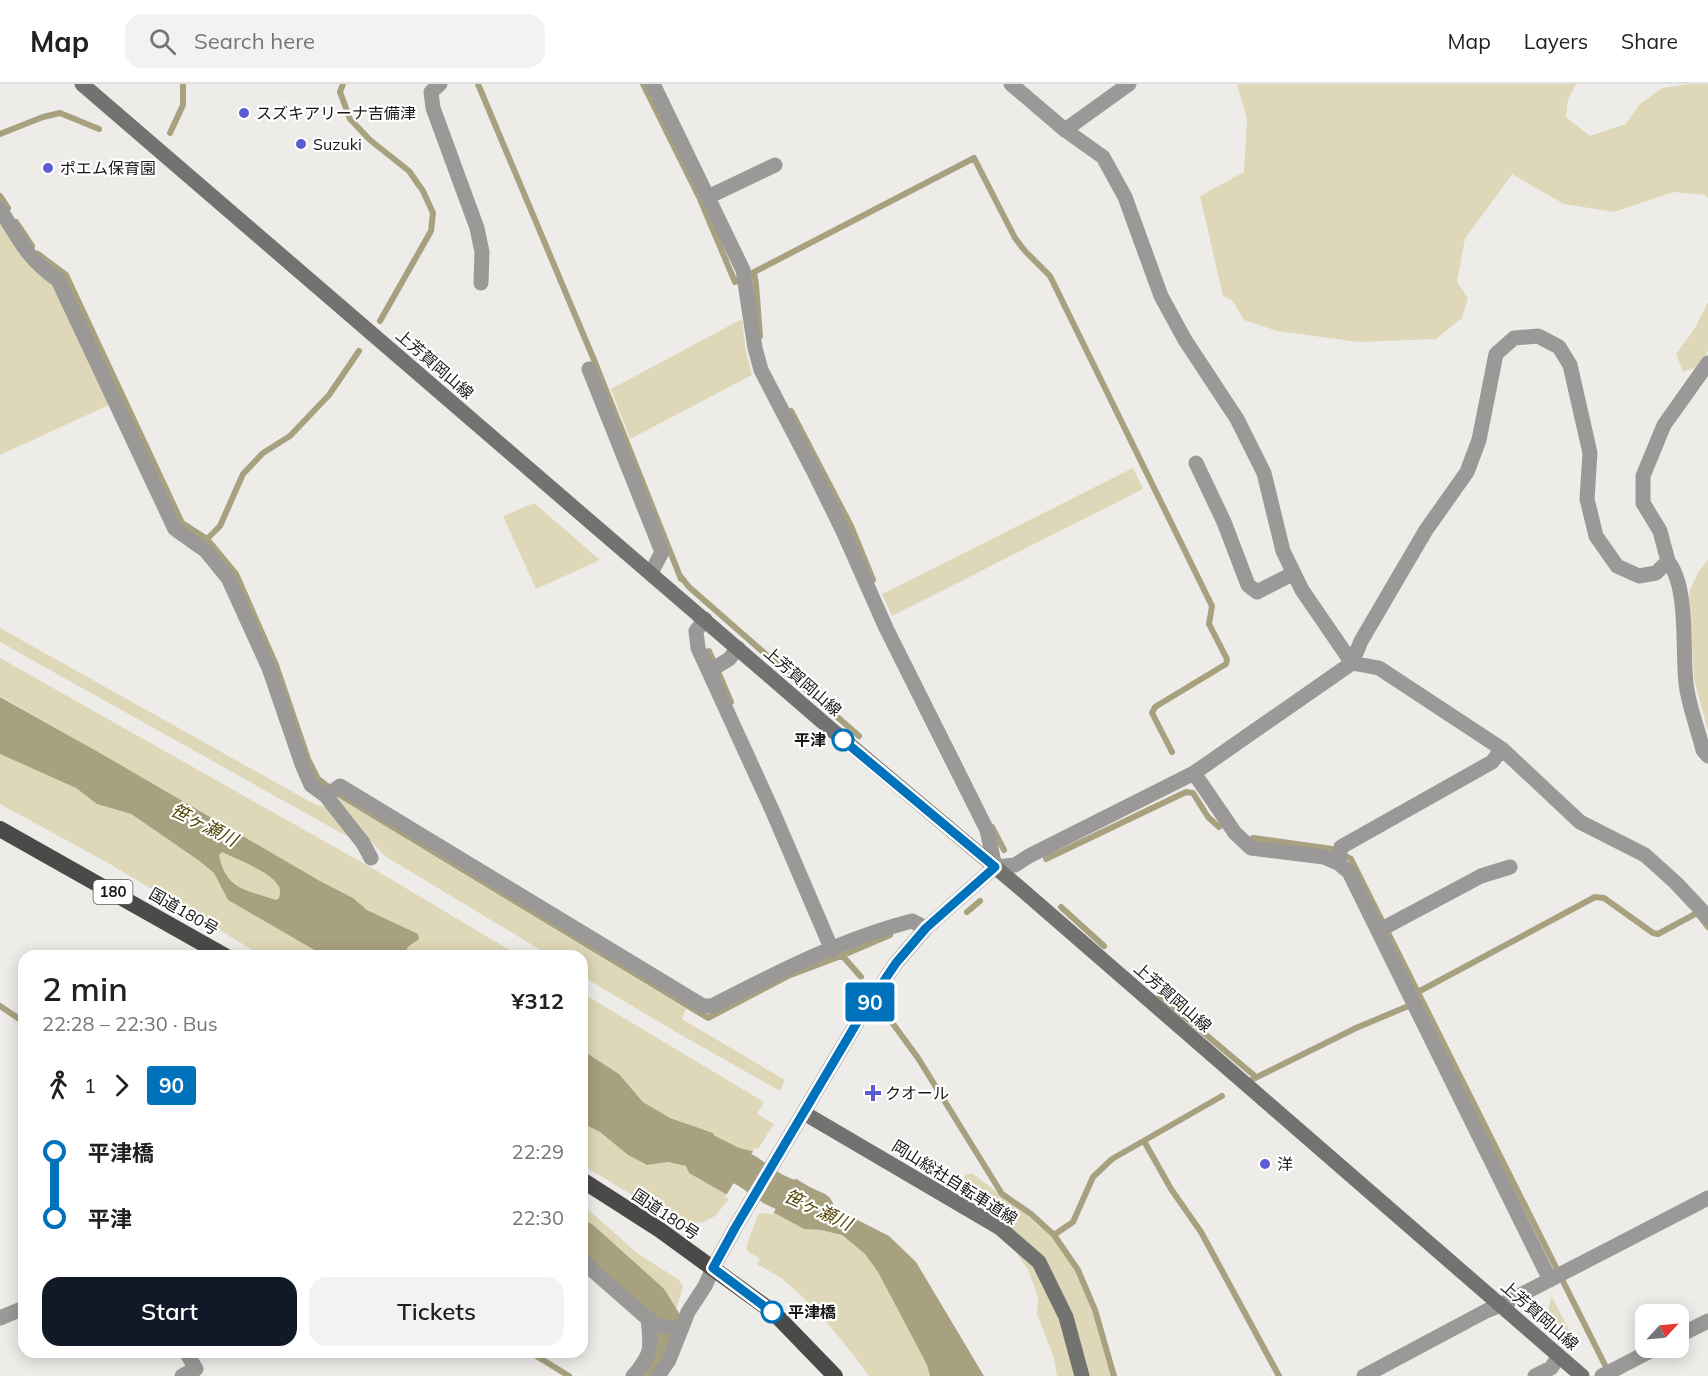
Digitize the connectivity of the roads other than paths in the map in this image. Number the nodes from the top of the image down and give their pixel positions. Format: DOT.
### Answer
graph roads {
  1 [pos="82,84"];
  2 [pos="440,84"];
  3 [pos="653,84"];
  4 [pos="1011,84"];
  5 [pos="1129,84"];
  6 [pos="1065,130"];
  7 [pos="775,165"];
  8 [pos="708,197"];
  9 [pos="0,209"];
  10 [pos="482,283"];
  11 [pos="1708,363"];
  12 [pos="589,369"];
  13 [pos="1196,463"];
  14 [pos="1668,561"];
  15 [pos="651,573"];
  16 [pos="1294,573"];
  17 [pos="705,619"];
  18 [pos="738,648"];
  19 [pos="1352,663"];
  20 [pos="717,667"];
  21 [pos="1502,749"];
  22 [pos="1708,756"];
  23 [pos="1194,774"];
  24 [pos="331,793"];
  25 [pos="0,829"];
  26 [pos="1339,856"];
  27 [pos="371,858"];
  28 [pos="995,867"];
  29 [pos="1510,867"];
  30 [pos="1708,917"];
  31 [pos="926,928"];
  32 [pos="1384,928"];
  33 [pos="836,948"];
  34 [pos="214,950"];
  35 [pos="803,1115"];
  36 [pos="588,1184"];
  37 [pos="1708,1198"];
  38 [pos="588,1266"];
  39 [pos="713,1268"];
  40 [pos="1555,1277"];
  41 [pos="1501,1305"];
  42 [pos="18,1310"];
  43 [pos="0,1318"];
  44 [pos="1708,1321"];
  45 [pos="651,1322"];
  46 [pos="676,1329"];
  47 [pos="1689,1330"];
  48 [pos="1559,1356"];
  49 [pos="190,1358"];
  50 [pos="1637,1358"];
  51 [pos="182,1376"];
  52 [pos="633,1376"];
  53 [pos="658,1376"];
  54 [pos="834,1376"];
  55 [pos="1082,1376"];
  56 [pos="1364,1376"];
  57 [pos="1534,1376"];
  58 [pos="1582,1376"];
  59 [pos="1602,1376"];
  1 -- 15 [label="main road, 上芳賀岡山線"];
  2 -- 10 [label="street"];
  3 -- 8 [label="street"];
  4 -- 6 [label="street"];
  5 -- 6 [label="street"];
  6 -- 16 [label="street"];
  7 -- 8 [label="street"];
  8 -- 28 [label="street"];
  9 -- 24 [label="street"];
  11 -- 14 [label="street"];
  12 -- 15 [label="street"];
  13 -- 16 [label="street"];
  14 -- 19 [label="street"];
  14 -- 22 [label="street"];
  15 -- 17 [label="main road, 上芳賀岡山線"];
  16 -- 19 [label="street"];
  17 -- 18 [label="main road, 上芳賀岡山線"];
  17 -- 33 [label="street"];
  18 -- 20 [label="street"];
  18 -- 28 [label="main road, 上芳賀岡山線"];
  19 -- 21 [label="street"];
  19 -- 23 [label="street"];
  21 -- 26 [label="street"];
  21 -- 30 [label="street"];
  23 -- 26 [label="street"];
  23 -- 28 [label="street"];
  24 -- 27 [label="street"];
  24 -- 33 [label="street"];
  25 -- 34 [label="highway, 国道180号 / 180"];
  26 -- 32 [label="street"];
  28 -- 31 [label="street"];
  28 -- 41 [label="main road, 上芳賀岡山線"];
  29 -- 32 [label="street"];
  31 -- 33 [label="street"];
  31 -- 35 [label="street"];
  32 -- 40 [label="street"];
  35 -- 39 [label="street"];
  35 -- 55 [label="main road, 岡山総社自転車道線"];
  36 -- 39 [label="highway, 国道180号"];
  37 -- 40 [label="street"];
  38 -- 45 [label="street"];
  39 -- 46 [label="street"];
  39 -- 54 [label="highway, 国道180号"];
  40 -- 41 [label="street"];
  41 -- 48 [label="main road, 上芳賀岡山線"];
  41 -- 56 [label="street"];
  42 -- 43 [label="street"];
  44 -- 47 [label="street"];
  45 -- 46 [label="street"];
  45 -- 52 [label="street"];
  46 -- 53 [label="street"];
  48 -- 57 [label="street"];
  48 -- 58 [label="main road, 上芳賀岡山線"];
  49 -- 51 [label="street"];
  50 -- 59 [label="street"];
}
